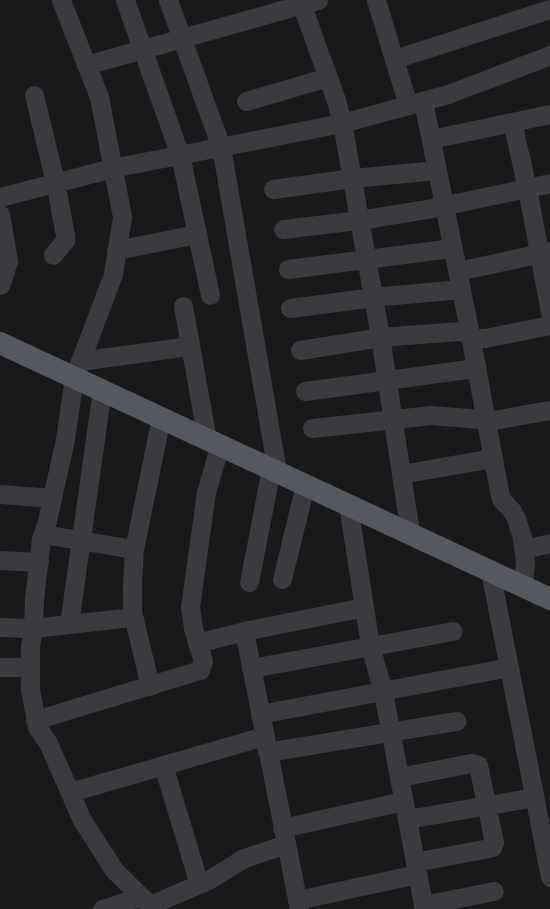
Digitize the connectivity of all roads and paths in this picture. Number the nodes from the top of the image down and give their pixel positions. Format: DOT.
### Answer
graph roads {
  1 [pos="61,0"];
  2 [pos="125,0"];
  3 [pos="168,0"];
  4 [pos="376,0"];
  5 [pos="307,1"];
  6 [pos="550,8"];
  7 [pos="182,37"];
  8 [pos="143,49"];
  9 [pos="550,55"];
  10 [pos="394,59"];
  11 [pos="86,65"];
  12 [pos="328,77"];
  13 [pos="34,95"];
  14 [pos="246,101"];
  15 [pos="416,103"];
  16 [pos="550,114"];
  17 [pos="512,122"];
  18 [pos="342,123"];
  19 [pos="431,139"];
  20 [pos="221,147"];
  21 [pos="180,155"];
  22 [pos="112,168"];
  23 [pos="437,170"];
  24 [pos="352,178"];
  25 [pos="55,182"];
  26 [pos="550,183"];
  27 [pos="527,188"];
  28 [pos="273,189"];
  29 [pos="0,197"];
  30 [pos="445,205"];
  31 [pos="0,214"];
  32 [pos="359,220"];
  33 [pos="283,229"];
  34 [pos="197,234"];
  35 [pos="453,248"];
  36 [pos="116,250"];
  37 [pos="545,252"];
  38 [pos="53,255"];
  39 [pos="366,260"];
  40 [pos="288,269"];
  41 [pos="460,280"];
  42 [pos="0,285"];
  43 [pos="210,295"];
  44 [pos="373,297"];
  45 [pos="183,306"];
  46 [pos="290,308"];
  47 [pos="550,312"];
  48 [pos="550,325"];
  49 [pos="470,335"];
  50 [pos="380,337"];
  51 [pos="0,343"];
  52 [pos="190,346"];
  53 [pos="300,350"];
  54 [pos="476,368"];
  55 [pos="77,369"];
  56 [pos="387,380"];
  57 [pos="102,390"];
  58 [pos="305,391"];
  59 [pos="550,410"];
  60 [pos="161,418"];
  61 [pos="393,419"];
  62 [pos="485,419"];
  63 [pos="312,428"];
  64 [pos="213,442"];
  65 [pos="492,458"];
  66 [pos="274,470"];
  67 [pos="401,474"];
  68 [pos="305,485"];
  69 [pos="0,494"];
  70 [pos="52,498"];
  71 [pos="348,505"];
  72 [pos="43,534"];
  73 [pos="410,534"];
  74 [pos="80,541"];
  75 [pos="550,543"];
  76 [pos="134,549"];
  77 [pos="524,549"];
  78 [pos="0,560"];
  79 [pos="39,562"];
  80 [pos="490,570"];
  81 [pos="282,579"];
  82 [pos="249,582"];
  83 [pos="523,586"];
  84 [pos="550,599"];
  85 [pos="364,607"];
  86 [pos="133,616"];
  87 [pos="69,624"];
  88 [pos="0,627"];
  89 [pos="33,628"];
  90 [pos="244,631"];
  91 [pos="453,631"];
  92 [pos="197,643"];
  93 [pos="370,646"];
  94 [pos="0,667"];
  95 [pos="30,667"];
  96 [pos="508,667"];
  97 [pos="251,668"];
  98 [pos="150,686"];
  99 [pos="383,692"];
  100 [pos="260,714"];
  101 [pos="35,720"];
  102 [pos="456,721"];
  103 [pos="390,732"];
  104 [pos="266,744"];
  105 [pos="163,765"];
  106 [pos="399,777"];
  107 [pos="70,792"];
  108 [pos="534,797"];
  109 [pos="487,805"];
  110 [pos="405,810"];
  111 [pos="284,836"];
  112 [pos="416,868"];
  113 [pos="550,877"];
  114 [pos="199,884"];
  115 [pos="494,891"];
  116 [pos="148,904"];
  117 [pos="298,904"];
  118 [pos="423,907"];
  119 [pos="102,909"];
  1 -- 11 [label="street"];
  2 -- 8 [label="street"];
  3 -- 7 [label="street"];
  4 -- 10 [label="street"];
  5 -- 7 [label="street"];
  5 -- 12 [label="street"];
  6 -- 10 [label="street"];
  7 -- 8 [label="street"];
  7 -- 20 [label="street"];
  8 -- 11 [label="street"];
  8 -- 21 [label="street"];
  9 -- 15 [label="street"];
  10 -- 15 [label="street"];
  11 -- 22 [label="street"];
  12 -- 14 [label="street"];
  12 -- 18 [label="street"];
  13 -- 25 [label="street"];
  15 -- 18 [label="street"];
  15 -- 19 [label="street"];
  16 -- 17 [label="street"];
  17 -- 19 [label="street"];
  17 -- 27 [label="street"];
  18 -- 20 [label="street"];
  18 -- 24 [label="street"];
  19 -- 23 [label="street"];
  20 -- 21 [label="street"];
  20 -- 66 [label="street"];
  21 -- 22 [label="street"];
  21 -- 34 [label="street"];
  22 -- 25 [label="street"];
  22 -- 36 [label="street"];
  23 -- 24 [label="street"];
  23 -- 30 [label="street"];
  24 -- 28 [label="street"];
  24 -- 32 [label="street"];
  25 -- 29 [label="street"];
  25 -- 38 [label="street"];
  26 -- 27 [label="street"];
  27 -- 30 [label="street"];
  27 -- 37 [label="street"];
  30 -- 32 [label="street"];
  30 -- 35 [label="street"];
  31 -- 42 [label="street"];
  32 -- 33 [label="street"];
  32 -- 39 [label="street"];
  34 -- 36 [label="street"];
  34 -- 43 [label="street"];
  35 -- 39 [label="street"];
  35 -- 41 [label="street"];
  36 -- 55 [label="street"];
  37 -- 41 [label="street"];
  37 -- 47 [label="street"];
  39 -- 40 [label="street"];
  39 -- 44 [label="street"];
  41 -- 44 [label="street"];
  41 -- 49 [label="street"];
  44 -- 46 [label="street"];
  44 -- 50 [label="street"];
  45 -- 52 [label="street"];
  48 -- 49 [label="street"];
  49 -- 50 [label="street"];
  49 -- 54 [label="street"];
  50 -- 53 [label="street"];
  50 -- 56 [label="street"];
  51 -- 55 [label="main road"];
  52 -- 55 [label="street"];
  52 -- 64 [label="street"];
  54 -- 56 [label="street"];
  54 -- 62 [label="street"];
  55 -- 57 [label="main road"];
  55 -- 70 [label="street"];
  56 -- 58 [label="street"];
  56 -- 61 [label="street"];
  57 -- 60 [label="main road"];
  57 -- 74 [label="street"];
  59 -- 62 [label="street"];
  60 -- 64 [label="main road"];
  60 -- 76 [label="street"];
  61 -- 62 [label="street"];
  61 -- 63 [label="street"];
  61 -- 67 [label="street"];
  62 -- 65 [label="street"];
  64 -- 66 [label="main road"];
  64 -- 92 [label="street"];
  65 -- 67 [label="street"];
  65 -- 77 [label="street"];
  66 -- 68 [label="main road"];
  66 -- 82 [label="street"];
  67 -- 73 [label="street"];
  68 -- 71 [label="main road"];
  68 -- 81 [label="street"];
  69 -- 70 [label="street"];
  70 -- 72 [label="street"];
  71 -- 73 [label="main road"];
  71 -- 85 [label="street"];
  72 -- 74 [label="street"];
  72 -- 79 [label="street"];
  73 -- 80 [label="main road"];
  74 -- 76 [label="street"];
  74 -- 87 [label="street"];
  75 -- 77 [label="street"];
  76 -- 86 [label="street"];
  77 -- 83 [label="street"];
  78 -- 79 [label="street"];
  79 -- 89 [label="street"];
  80 -- 83 [label="main road"];
  80 -- 96 [label="street"];
  83 -- 84 [label="main road"];
  85 -- 90 [label="street"];
  85 -- 93 [label="street"];
  86 -- 87 [label="street"];
  86 -- 98 [label="street"];
  87 -- 89 [label="street"];
  88 -- 89 [label="street"];
  89 -- 95 [label="street"];
  90 -- 92 [label="street"];
  90 -- 97 [label="street"];
  91 -- 93 [label="street"];
  92 -- 98 [label="street"];
  93 -- 97 [label="street"];
  93 -- 99 [label="street"];
  94 -- 95 [label="street"];
  95 -- 101 [label="street"];
  96 -- 99 [label="street"];
  96 -- 108 [label="street"];
  97 -- 100 [label="street"];
  98 -- 101 [label="street"];
  99 -- 100 [label="street"];
  99 -- 103 [label="street"];
  100 -- 104 [label="street"];
  101 -- 107 [label="street"];
  102 -- 103 [label="street"];
  103 -- 104 [label="street"];
  103 -- 106 [label="street"];
  104 -- 105 [label="street"];
  104 -- 111 [label="street"];
  105 -- 107 [label="street"];
  105 -- 114 [label="street"];
  106 -- 109 [label="street"];
  106 -- 110 [label="street"];
  107 -- 116 [label="street"];
  108 -- 109 [label="street"];
  108 -- 113 [label="street"];
  109 -- 110 [label="street"];
  109 -- 112 [label="street"];
  110 -- 111 [label="street"];
  110 -- 112 [label="street"];
  111 -- 114 [label="street"];
  111 -- 117 [label="street"];
  112 -- 117 [label="street"];
  112 -- 118 [label="street"];
  114 -- 116 [label="street"];
  115 -- 118 [label="street"];
  116 -- 119 [label="street"];
}
